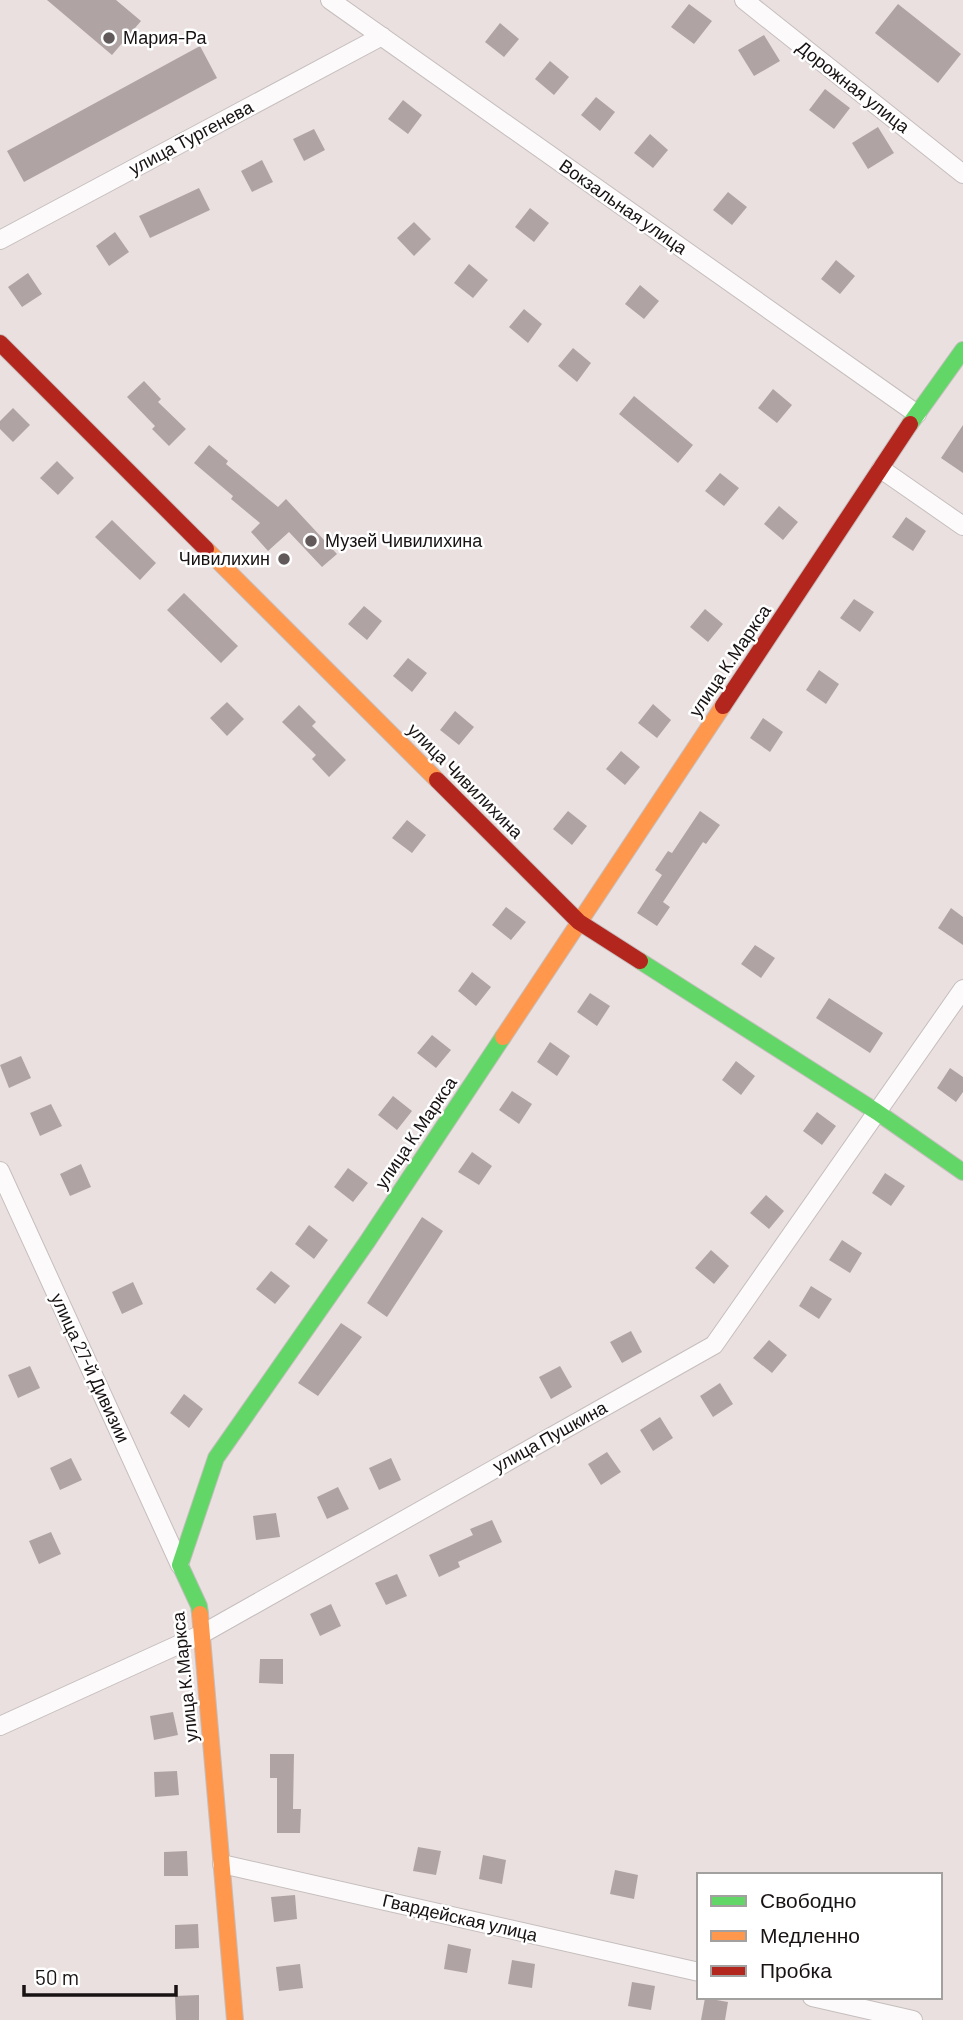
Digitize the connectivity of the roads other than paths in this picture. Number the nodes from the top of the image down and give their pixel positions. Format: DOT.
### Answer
graph roads {
  1 [pos="330,0"];
  2 [pos="744,0"];
  3 [pos="382,36"];
  4 [pos="963,174"];
  5 [pos="0,240"];
  6 [pos="0,343"];
  7 [pos="963,350"];
  8 [pos="917,414"];
  9 [pos="881,469"];
  10 [pos="963,526"];
  11 [pos="579,922"];
  12 [pos="963,989"];
  13 [pos="877,1112"];
  14 [pos="0,1171"];
  15 [pos="963,1172"];
  16 [pos="180,1565"];
  17 [pos="202,1634"];
  18 [pos="0,1726"];
  19 [pos="222,1864"];
  20 [pos="697,1972"];
  21 [pos="821,1999"];
  22 [pos="236,2020"];
  23 [pos="912,2020"];
  1 -- 3 [label="street, Вокзальная улица"];
  2 -- 4 [label="street, Дорожная улица"];
  3 -- 5 [label="street, улица Тургенева"];
  3 -- 8 [label="street, Вокзальная улица"];
  6 -- 11 [label="street, улица Чивилихина"];
  7 -- 8 [label="street, улица К.Маркса"];
  8 -- 9 [label="street, улица К.Маркса"];
  9 -- 10 [label="street"];
  9 -- 11 [label="street, улица К.Маркса"];
  11 -- 13 [label="street, улица Чивилихина"];
  11 -- 16 [label="street, улица К.Маркса"];
  12 -- 13 [label="street, улица Пушкина"];
  13 -- 15 [label="street, улица Чивилихина"];
  13 -- 17 [label="street, улица Пушкина"];
  14 -- 16 [label="street, улица 27-й Дивизии"];
  16 -- 17 [label="street, улица К.Маркса"];
  17 -- 18 [label="street, улица Пушкина"];
  17 -- 19 [label="street, улица К.Маркса"];
  19 -- 20 [label="street, Гвардейская улица"];
  19 -- 22 [label="street, улица К.Маркса"];
  21 -- 23 [label="street"];
}
